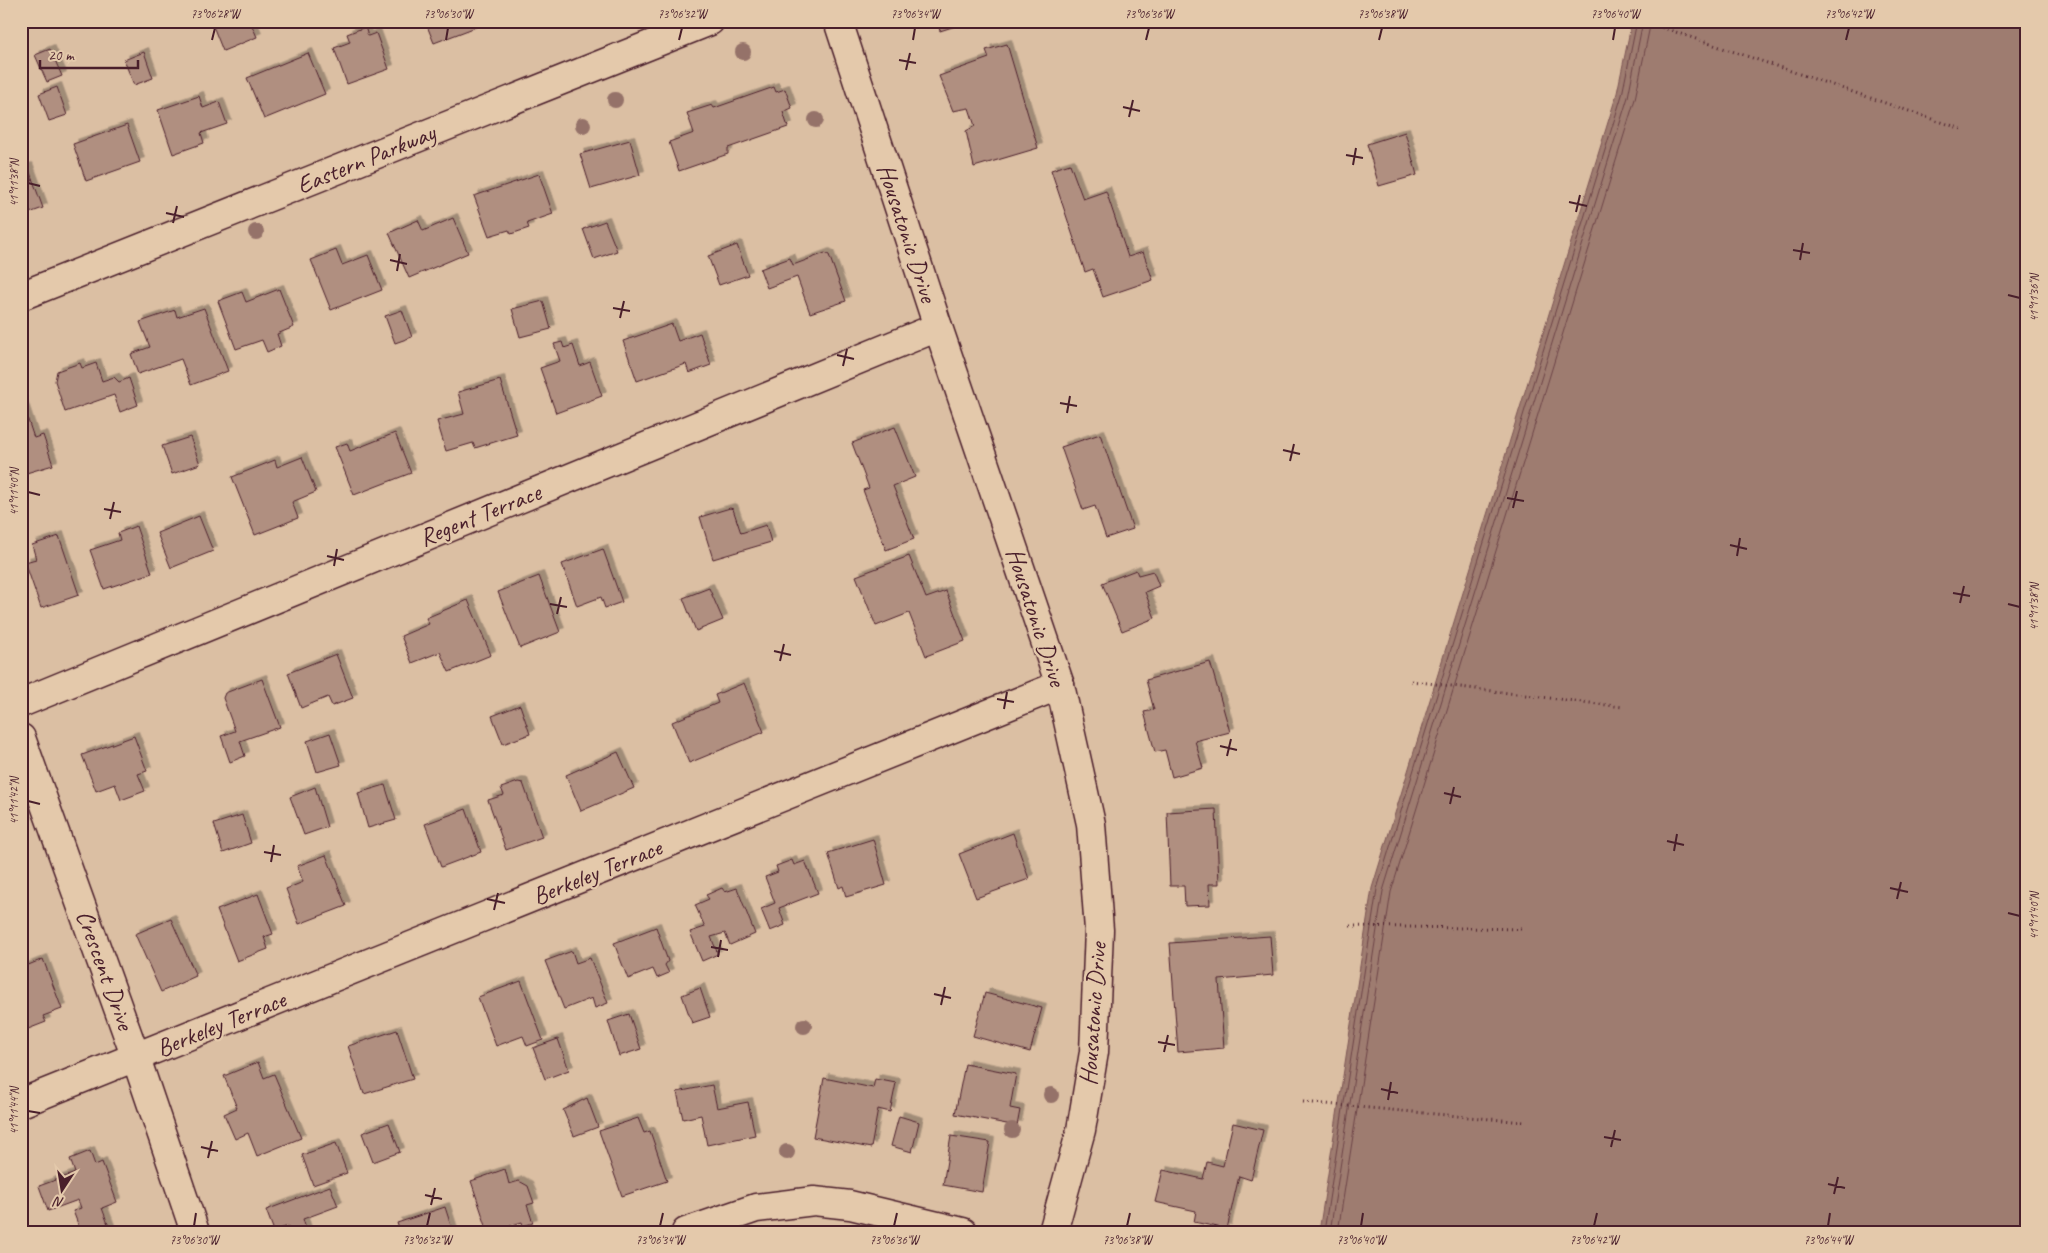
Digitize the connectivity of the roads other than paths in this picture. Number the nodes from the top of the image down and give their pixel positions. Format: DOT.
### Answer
graph roads {
  1 [pos="710,21"];
  2 [pos="838,21"];
  3 [pos="21,296"];
  4 [pos="938,328"];
  5 [pos="1060,685"];
  6 [pos="21,703"];
  7 [pos="21,738"];
  8 [pos="136,1058"];
  9 [pos="21,1103"];
  10 [pos="195,1232"];
  11 [pos="686,1232"];
  12 [pos="963,1232"];
  13 [pos="1053,1232"];
  1 -- 3 [label="street, Eastern Parkway"];
  2 -- 4 [label="street, Housatonic Drive"];
  4 -- 5 [label="street, Housatonic Drive"];
  4 -- 6 [label="street, Regent Terrace"];
  5 -- 8 [label="street, Berkeley Terrace"];
  5 -- 13 [label="street, Housatonic Drive"];
  7 -- 8 [label="street, Crescent Drive"];
  8 -- 9 [label="street, Berkeley Terrace"];
  8 -- 10 [label="street, Crescent Drive"];
  11 -- 12 [label="street"];
}
